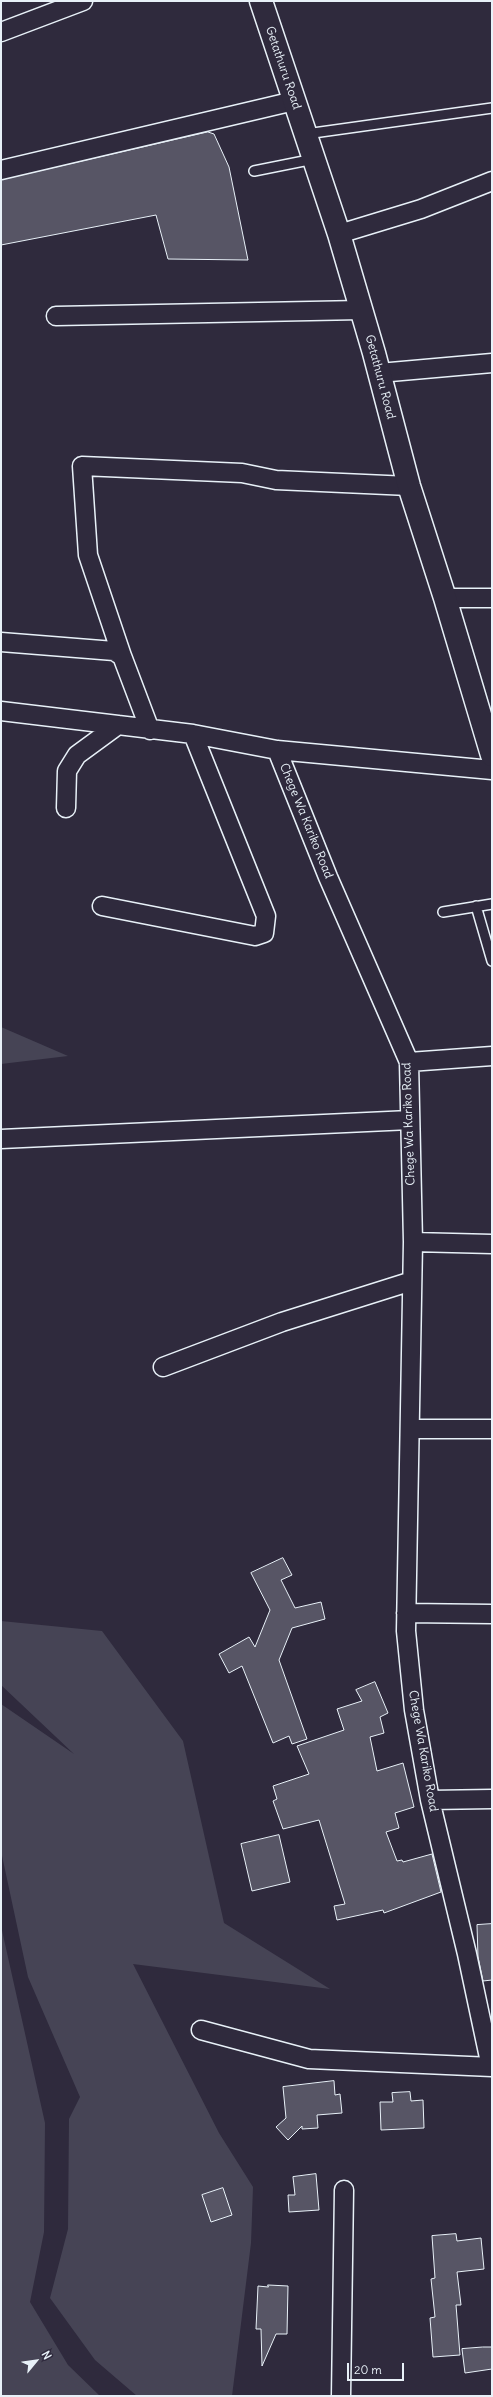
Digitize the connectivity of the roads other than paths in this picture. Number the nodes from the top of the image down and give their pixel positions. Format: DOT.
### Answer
graph roads {
  1 [pos="83,1"];
  2 [pos="261,1"];
  3 [pos="1,32"];
  4 [pos="294,101"];
  5 [pos="492,108"];
  6 [pos="306,134"];
  7 [pos="314,159"];
  8 [pos="1,170"];
  9 [pos="254,171"];
  10 [pos="492,181"];
  11 [pos="339,234"];
  12 [pos="361,310"];
  13 [pos="56,316"];
  14 [pos="492,363"];
  15 [pos="379,373"];
  16 [pos="409,486"];
  17 [pos="445,598"];
  18 [pos="492,598"];
  19 [pos="1,642"];
  20 [pos="122,656"];
  21 [pos="1,711"];
  22 [pos="118,725"];
  23 [pos="150,730"];
  24 [pos="193,734"];
  25 [pos="277,750"];
  26 [pos="492,755"];
  27 [pos="492,770"];
  28 [pos="66,808"];
  29 [pos="492,904"];
  30 [pos="102,906"];
  31 [pos="476,906"];
  32 [pos="443,912"];
  33 [pos="492,961"];
  34 [pos="492,1056"];
  35 [pos="409,1062"];
  36 [pos="410,1120"];
  37 [pos="1,1139"];
  38 [pos="413,1242"];
  39 [pos="492,1244"];
  40 [pos="412,1281"];
  41 [pos="162,1367"];
  42 [pos="410,1429"];
  43 [pos="492,1429"];
  44 [pos="406,1613"];
  45 [pos="492,1614"];
  46 [pos="492,1799"];
  47 [pos="430,1800"];
  48 [pos="201,2030"];
  49 [pos="492,2067"];
  50 [pos="344,2190"];
  51 [pos="342,2396"];
  1 -- 3 [label="street"];
  2 -- 4 [label="main road, Getathuru Road"];
  4 -- 6 [label="main road, Getathuru Road"];
  4 -- 8 [label="street"];
  5 -- 6 [label="lane"];
  6 -- 7 [label="main road, Getathuru Road"];
  7 -- 9 [label="lane"];
  7 -- 11 [label="main road, Getathuru Road"];
  10 -- 11 [label="street"];
  11 -- 12 [label="main road, Getathuru Road"];
  12 -- 13 [label="street"];
  12 -- 15 [label="main road, Getathuru Road"];
  14 -- 15 [label="street"];
  15 -- 16 [label="main road, Getathuru Road"];
  16 -- 17 [label="main road, Getathuru Road"];
  16 -- 20 [label="street"];
  17 -- 18 [label="street"];
  17 -- 26 [label="main road, Getathuru Road"];
  19 -- 20 [label="street"];
  20 -- 23 [label="street"];
  21 -- 22 [label="street"];
  22 -- 23 [label="street"];
  22 -- 28 [label="street"];
  23 -- 24 [label="street"];
  24 -- 25 [label="street"];
  24 -- 30 [label="street"];
  25 -- 27 [label="street"];
  25 -- 35 [label="street, Chege Wa Kariko Road"];
  29 -- 31 [label="lane"];
  31 -- 32 [label="lane"];
  31 -- 33 [label="lane"];
  34 -- 35 [label="street"];
  35 -- 36 [label="street, Chege Wa Kariko Road"];
  36 -- 37 [label="street"];
  36 -- 38 [label="street, Chege Wa Kariko Road"];
  38 -- 39 [label="street"];
  38 -- 40 [label="street, Chege Wa Kariko Road"];
  40 -- 41 [label="street"];
  40 -- 42 [label="street, Chege Wa Kariko Road"];
  42 -- 43 [label="street"];
  42 -- 44 [label="street, Chege Wa Kariko Road"];
  44 -- 45 [label="street"];
  44 -- 47 [label="street, Chege Wa Kariko Road"];
  46 -- 47 [label="street"];
  47 -- 49 [label="street, Chege Wa Kariko Road"];
  48 -- 49 [label="street, Chege Wa Kariko Road"];
  50 -- 51 [label="street"];
}
